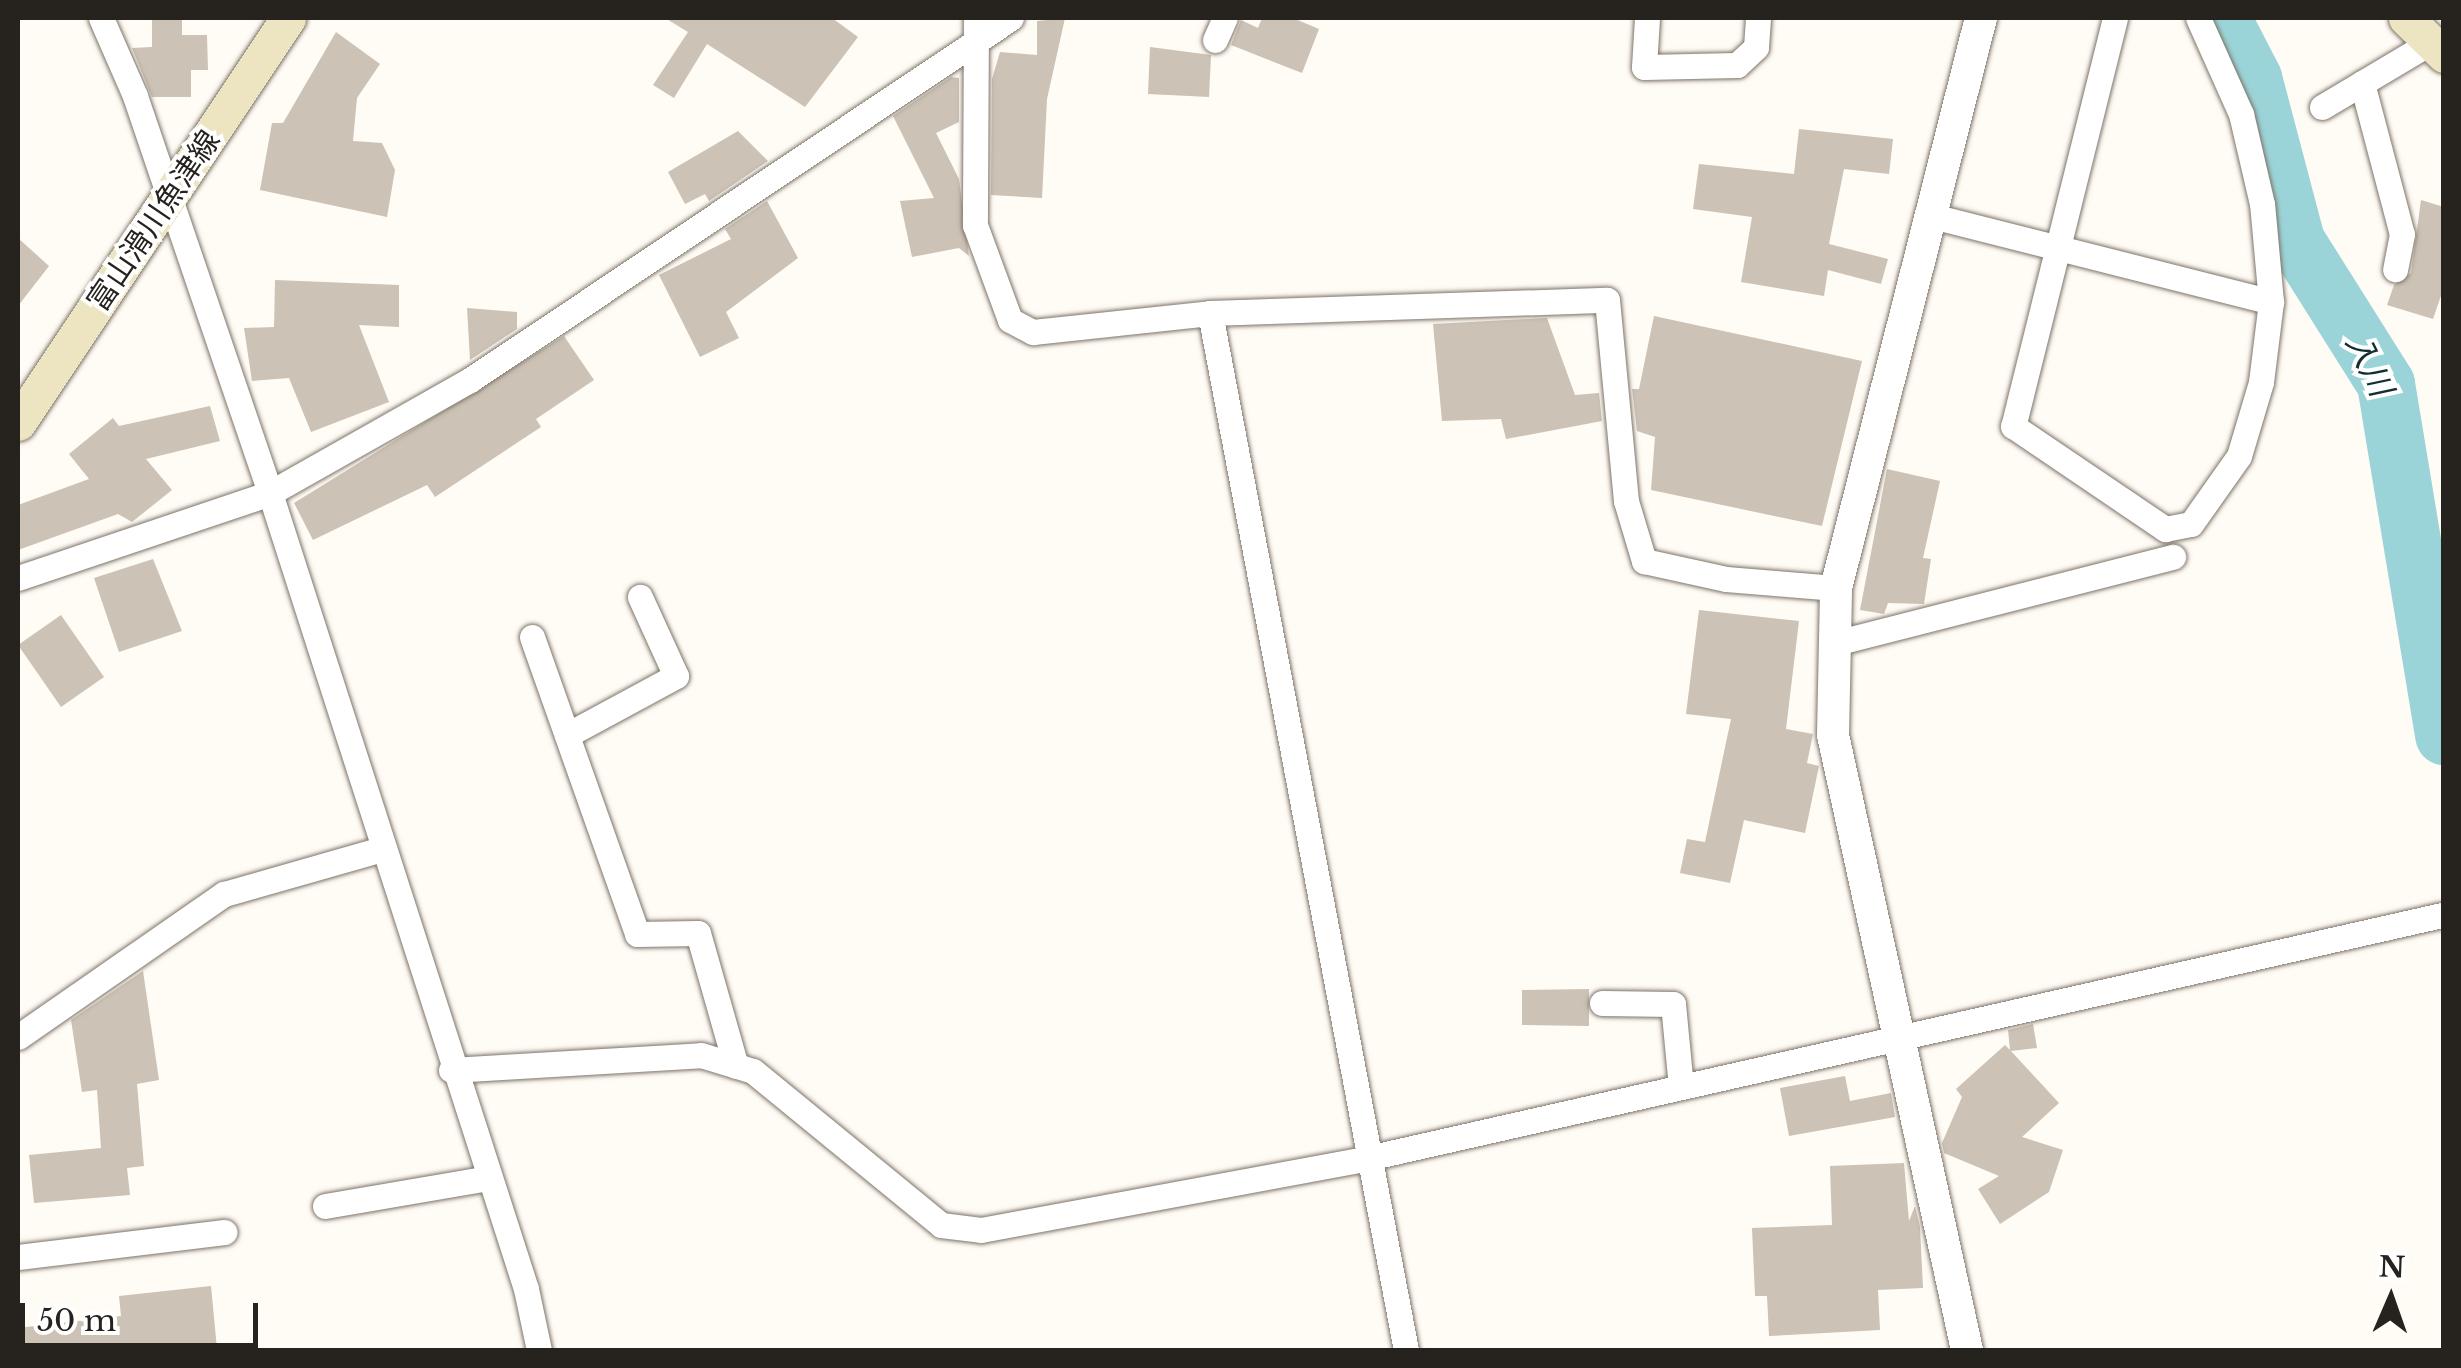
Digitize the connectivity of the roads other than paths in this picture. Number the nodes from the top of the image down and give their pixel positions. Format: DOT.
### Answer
graph roads {
  1 [pos="100,18"];
  2 [pos="288,18"];
  3 [pos="1011,18"];
  4 [pos="1647,18"];
  5 [pos="1758,18"];
  6 [pos="1981,18"];
  7 [pos="2115,18"];
  8 [pos="2198,18"];
  9 [pos="977,28"];
  10 [pos="2427,38"];
  11 [pos="2362,82"];
  12 [pos="2322,107"];
  13 [pos="168,202"];
  14 [pos="1928,215"];
  15 [pos="2054,247"];
  16 [pos="2395,269"];
  17 [pos="2271,302"];
  18 [pos="1210,314"];
  19 [pos="18,423"];
  20 [pos="270,493"];
  21 [pos="2172,557"];
  22 [pos="18,578"];
  23 [pos="1836,588"];
  24 [pos="640,597"];
  25 [pos="532,636"];
  26 [pos="1835,643"];
  27 [pos="567,735"];
  28 [pos="382,849"];
  29 [pos="2442,914"];
  30 [pos="1602,1004"];
  31 [pos="18,1037"];
  32 [pos="1899,1038"];
  33 [pos="736,1066"];
  34 [pos="451,1070"];
  35 [pos="1681,1087"];
  36 [pos="1368,1158"];
  37 [pos="489,1178"];
  38 [pos="325,1206"];
  39 [pos="224,1232"];
  40 [pos="18,1257"];
  41 [pos="539,1350"];
  42 [pos="1406,1350"];
  43 [pos="1968,1350"];
  1 -- 13 [label="street"];
  2 -- 13 [label="main road, 富山滑川魚津線"];
  3 -- 9 [label="street"];
  4 -- 5 [label="street"];
  6 -- 14 [label="street"];
  7 -- 15 [label="street"];
  8 -- 17 [label="street"];
  9 -- 18 [label="street"];
  9 -- 20 [label="street"];
  10 -- 11 [label="street"];
  11 -- 12 [label="street"];
  11 -- 16 [label="street"];
  13 -- 19 [label="main road, 富山滑川魚津線"];
  13 -- 20 [label="street"];
  14 -- 15 [label="street"];
  14 -- 23 [label="street"];
  15 -- 17 [label="street"];
  15 -- 17 [label="street"];
  18 -- 23 [label="street"];
  18 -- 36 [label="street"];
  20 -- 22 [label="street"];
  20 -- 28 [label="street"];
  21 -- 26 [label="street"];
  23 -- 26 [label="street"];
  24 -- 27 [label="street"];
  25 -- 27 [label="street"];
  26 -- 32 [label="street"];
  27 -- 33 [label="street"];
  28 -- 31 [label="street"];
  28 -- 34 [label="street"];
  29 -- 32 [label="street"];
  30 -- 35 [label="street"];
  32 -- 35 [label="street"];
  32 -- 43 [label="street"];
  33 -- 34 [label="street"];
  33 -- 36 [label="street"];
  34 -- 37 [label="street"];
  35 -- 36 [label="street"];
  36 -- 42 [label="street"];
  37 -- 38 [label="street"];
  37 -- 41 [label="street"];
  39 -- 40 [label="street"];
}
